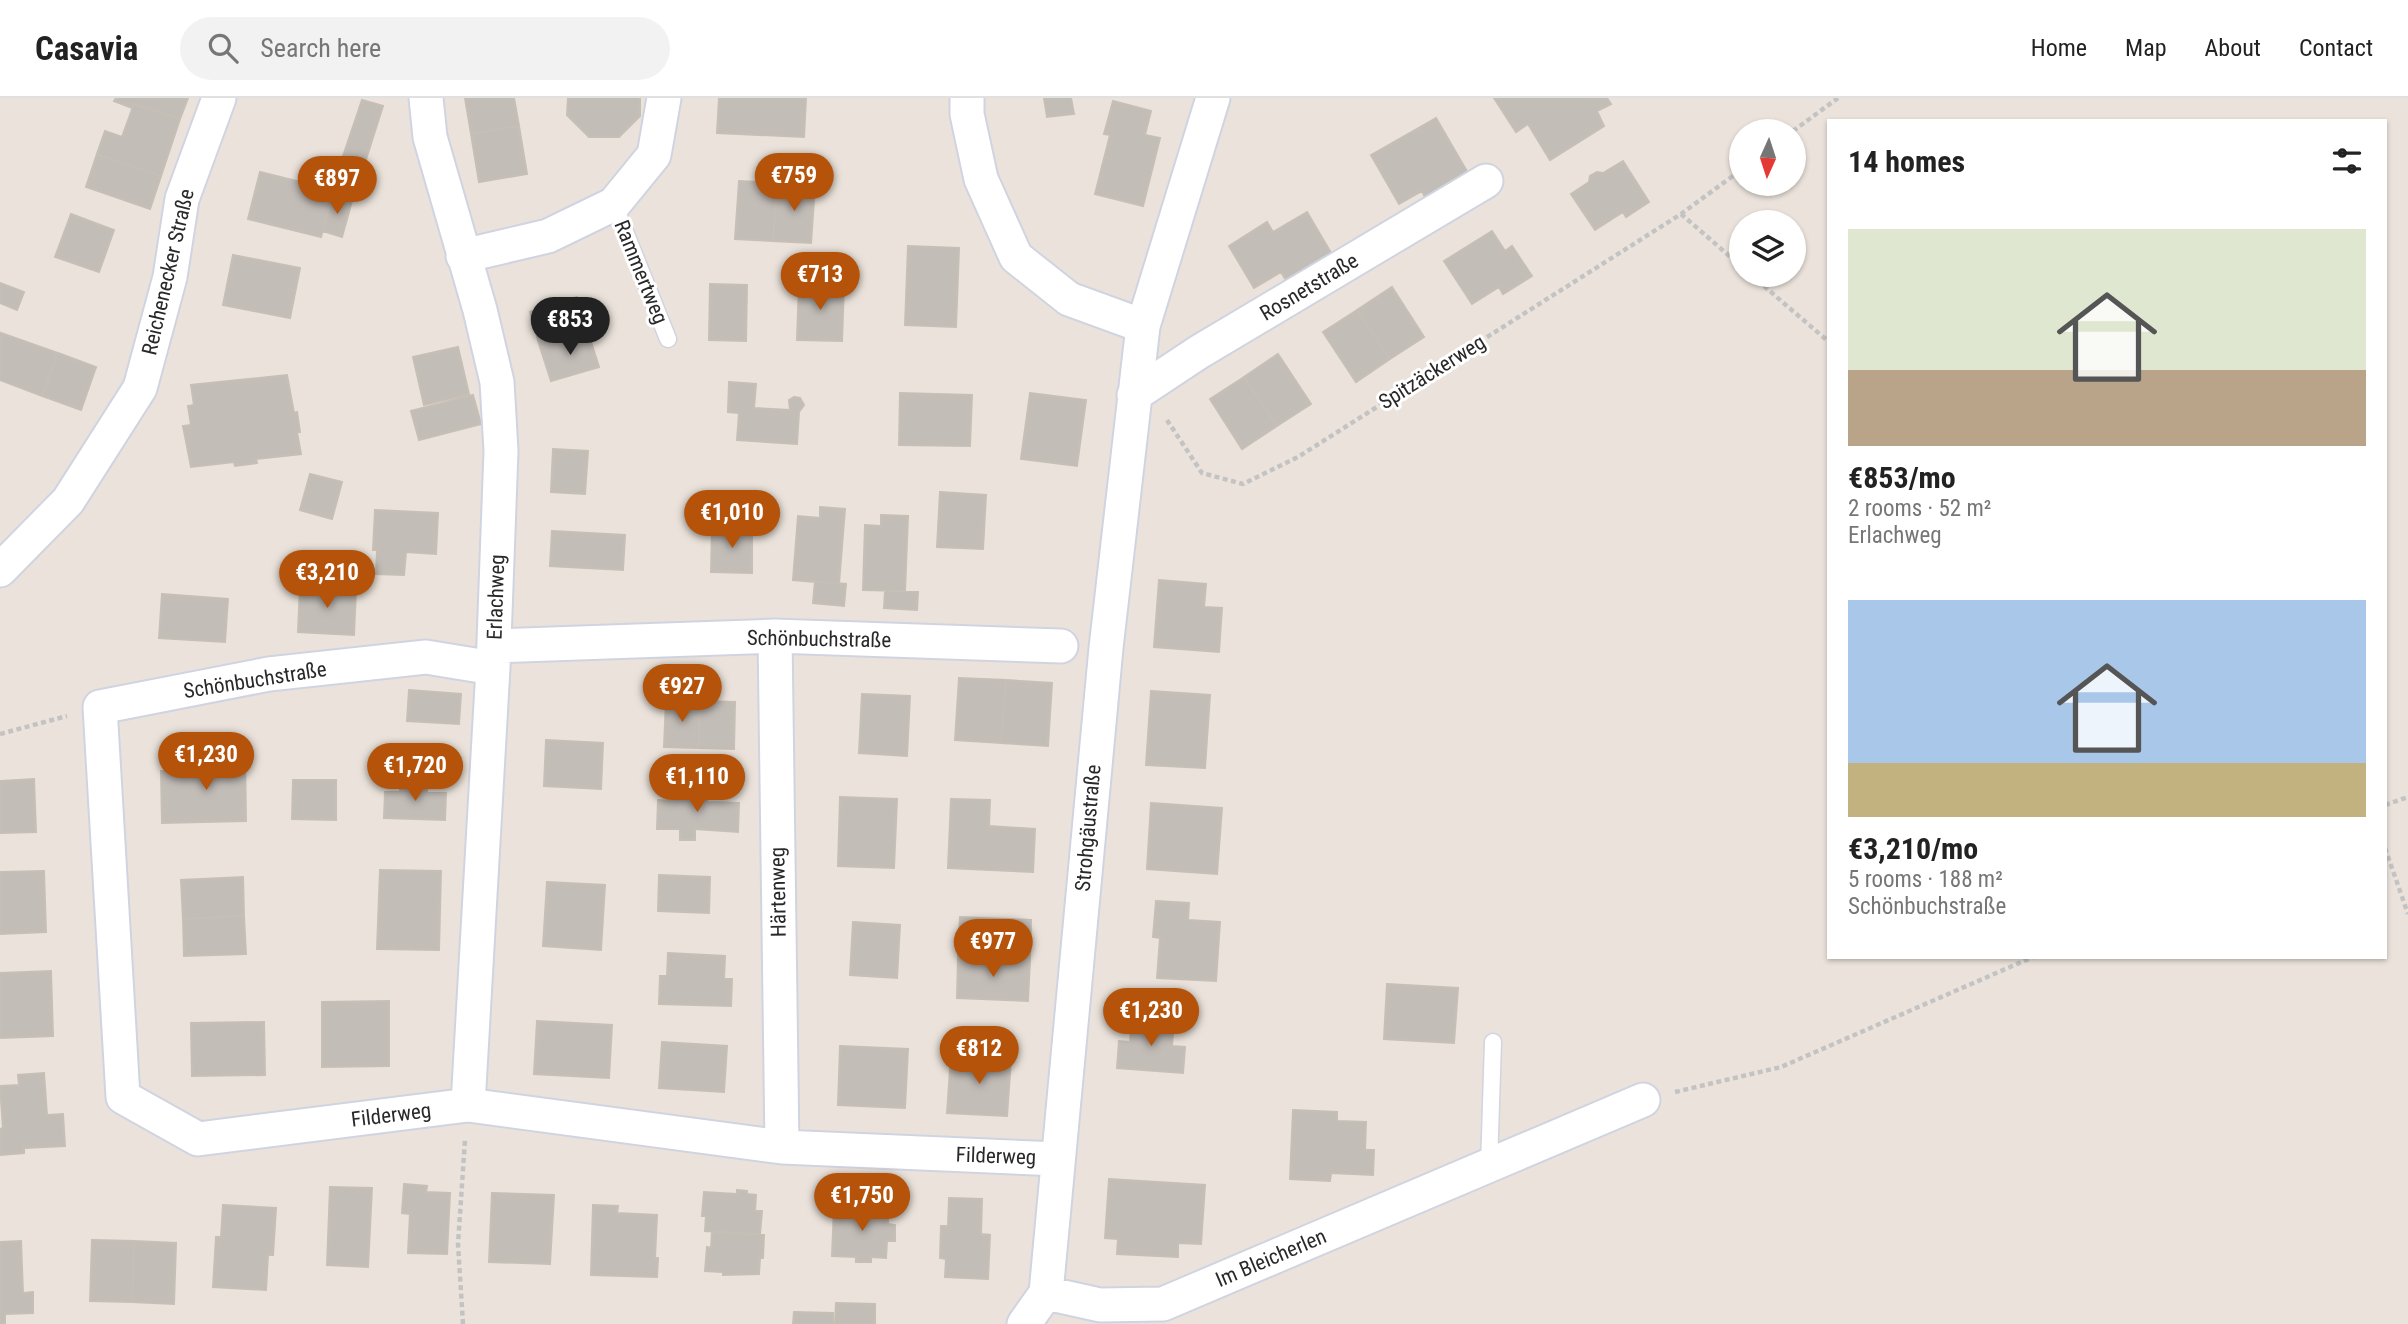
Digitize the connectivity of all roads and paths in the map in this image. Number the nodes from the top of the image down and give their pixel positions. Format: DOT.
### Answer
graph roads {
  1 [pos="219,98"];
  2 [pos="426,98"];
  3 [pos="664,98"];
  4 [pos="967,98"];
  5 [pos="1213,98"];
  6 [pos="1838,98"];
  7 [pos="1806,121"];
  8 [pos="1729,179"];
  9 [pos="1486,181"];
  10 [pos="614,204"];
  11 [pos="1681,214"];
  12 [pos="463,256"];
  13 [pos="1729,256"];
  14 [pos="1765,287"];
  15 [pos="1143,326"];
  16 [pos="668,339"];
  17 [pos="1827,340"];
  18 [pos="1134,396"];
  19 [pos="0,570"];
  20 [pos="775,636"];
  21 [pos="1061,646"];
  22 [pos="494,657"];
  23 [pos="100,707"];
  24 [pos="0,734"];
  25 [pos="2408,797"];
  26 [pos="2387,804"];
  27 [pos="2387,854"];
  28 [pos="2408,914"];
  29 [pos="2028,959"];
  30 [pos="1493,1042"];
  31 [pos="1643,1100"];
  32 [pos="468,1105"];
  33 [pos="782,1147"];
  34 [pos="1057,1159"];
  35 [pos="1489,1166"];
  36 [pos="1046,1293"];
  37 [pos="463,1324"];
  38 [pos="1024,1324"];
  1 -- 19 [label="street, Reichenecker Straße"];
  2 -- 12 [label="street, Erlachweg"];
  3 -- 10 [label="street, Rammertweg"];
  4 -- 15 [label="street"];
  5 -- 15 [label="street"];
  6 -- 7 [label="path"];
  8 -- 11 [label="path, Spitzäckerweg"];
  9 -- 18 [label="street, Rosnetstraße"];
  10 -- 12 [label="street, Rammertweg"];
  10 -- 16 [label="lane, Rammertweg"];
  11 -- 13 [label="path"];
  11 -- 18 [label="path, Spitzäckerweg"];
  12 -- 22 [label="street, Erlachweg"];
  14 -- 17 [label="path"];
  15 -- 18 [label="street, Strohgäustraße"];
  18 -- 34 [label="street, Strohgäustraße"];
  20 -- 21 [label="street, Schönbuchstraße"];
  20 -- 22 [label="street, Schönbuchstraße"];
  20 -- 33 [label="street, Härtenweg"];
  22 -- 23 [label="street, Schönbuchstraße"];
  22 -- 32 [label="street, Erlachweg"];
  23 -- 24 [label="path"];
  23 -- 32 [label="street, Filderweg"];
  25 -- 26 [label="path"];
  27 -- 28 [label="path"];
  29 -- 31 [label="path"];
  30 -- 35 [label="lane"];
  31 -- 35 [label="street, Im Bleicherlen"];
  32 -- 33 [label="street, Filderweg"];
  32 -- 37 [label="path"];
  33 -- 34 [label="street, Filderweg"];
  34 -- 36 [label="street, Strohgäustraße"];
  35 -- 36 [label="street, Im Bleicherlen"];
  36 -- 38 [label="street"];
}
